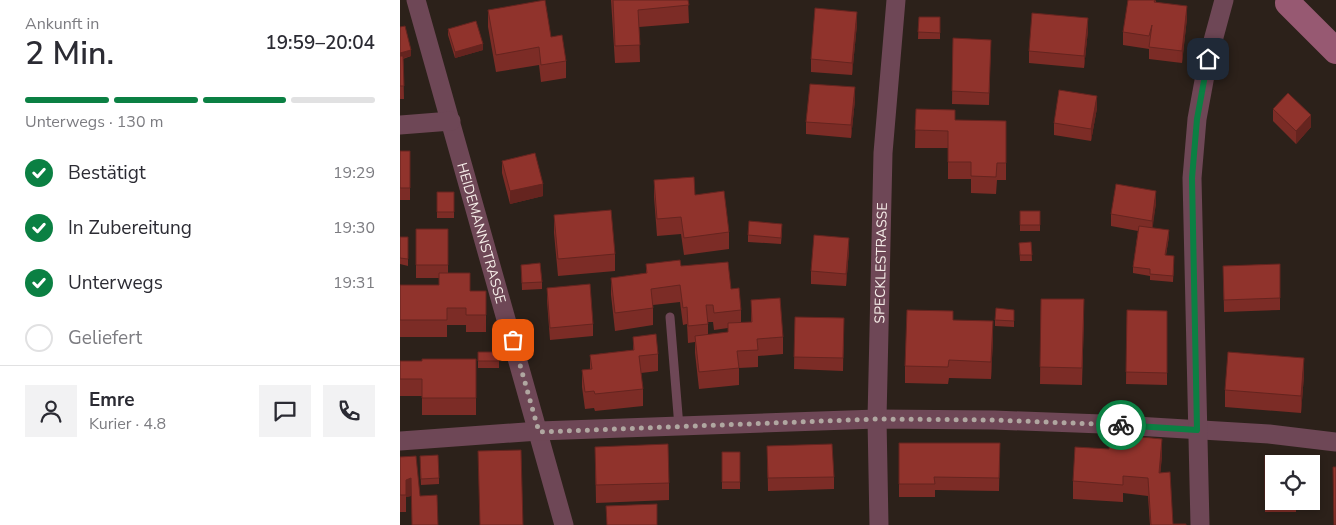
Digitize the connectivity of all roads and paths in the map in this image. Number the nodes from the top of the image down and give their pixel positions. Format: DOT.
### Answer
graph roads {
  1 [pos="416,0"];
  2 [pos="896,0"];
  3 [pos="1224,0"];
  4 [pos="1286,1"];
  5 [pos="1336,26"];
  6 [pos="1336,51"];
  7 [pos="451,122"];
  8 [pos="400,125"];
  9 [pos="670,317"];
  10 [pos="876,419"];
  11 [pos="679,427"];
  12 [pos="1197,430"];
  13 [pos="539,432"];
  14 [pos="400,441"];
  15 [pos="1336,442"];
  16 [pos="564,525"];
  17 [pos="879,525"];
  18 [pos="1200,525"];
  1 -- 7 [label="street, HEIDEMANNSTRASSE"];
  2 -- 10 [label="street, SPECKLESTRASSE"];
  3 -- 12 [label="street"];
  4 -- 5 [label="main road"];
  4 -- 6 [label="main road"];
  7 -- 8 [label="street"];
  7 -- 13 [label="street, HEIDEMANNSTRASSE"];
  9 -- 11 [label="lane"];
  10 -- 11 [label="street"];
  10 -- 12 [label="street"];
  10 -- 17 [label="street, SPECKLESTRASSE"];
  11 -- 13 [label="street"];
  12 -- 15 [label="street"];
  12 -- 18 [label="street"];
  13 -- 14 [label="street"];
  13 -- 16 [label="street, HEIDEMANNSTRASSE"];
}
